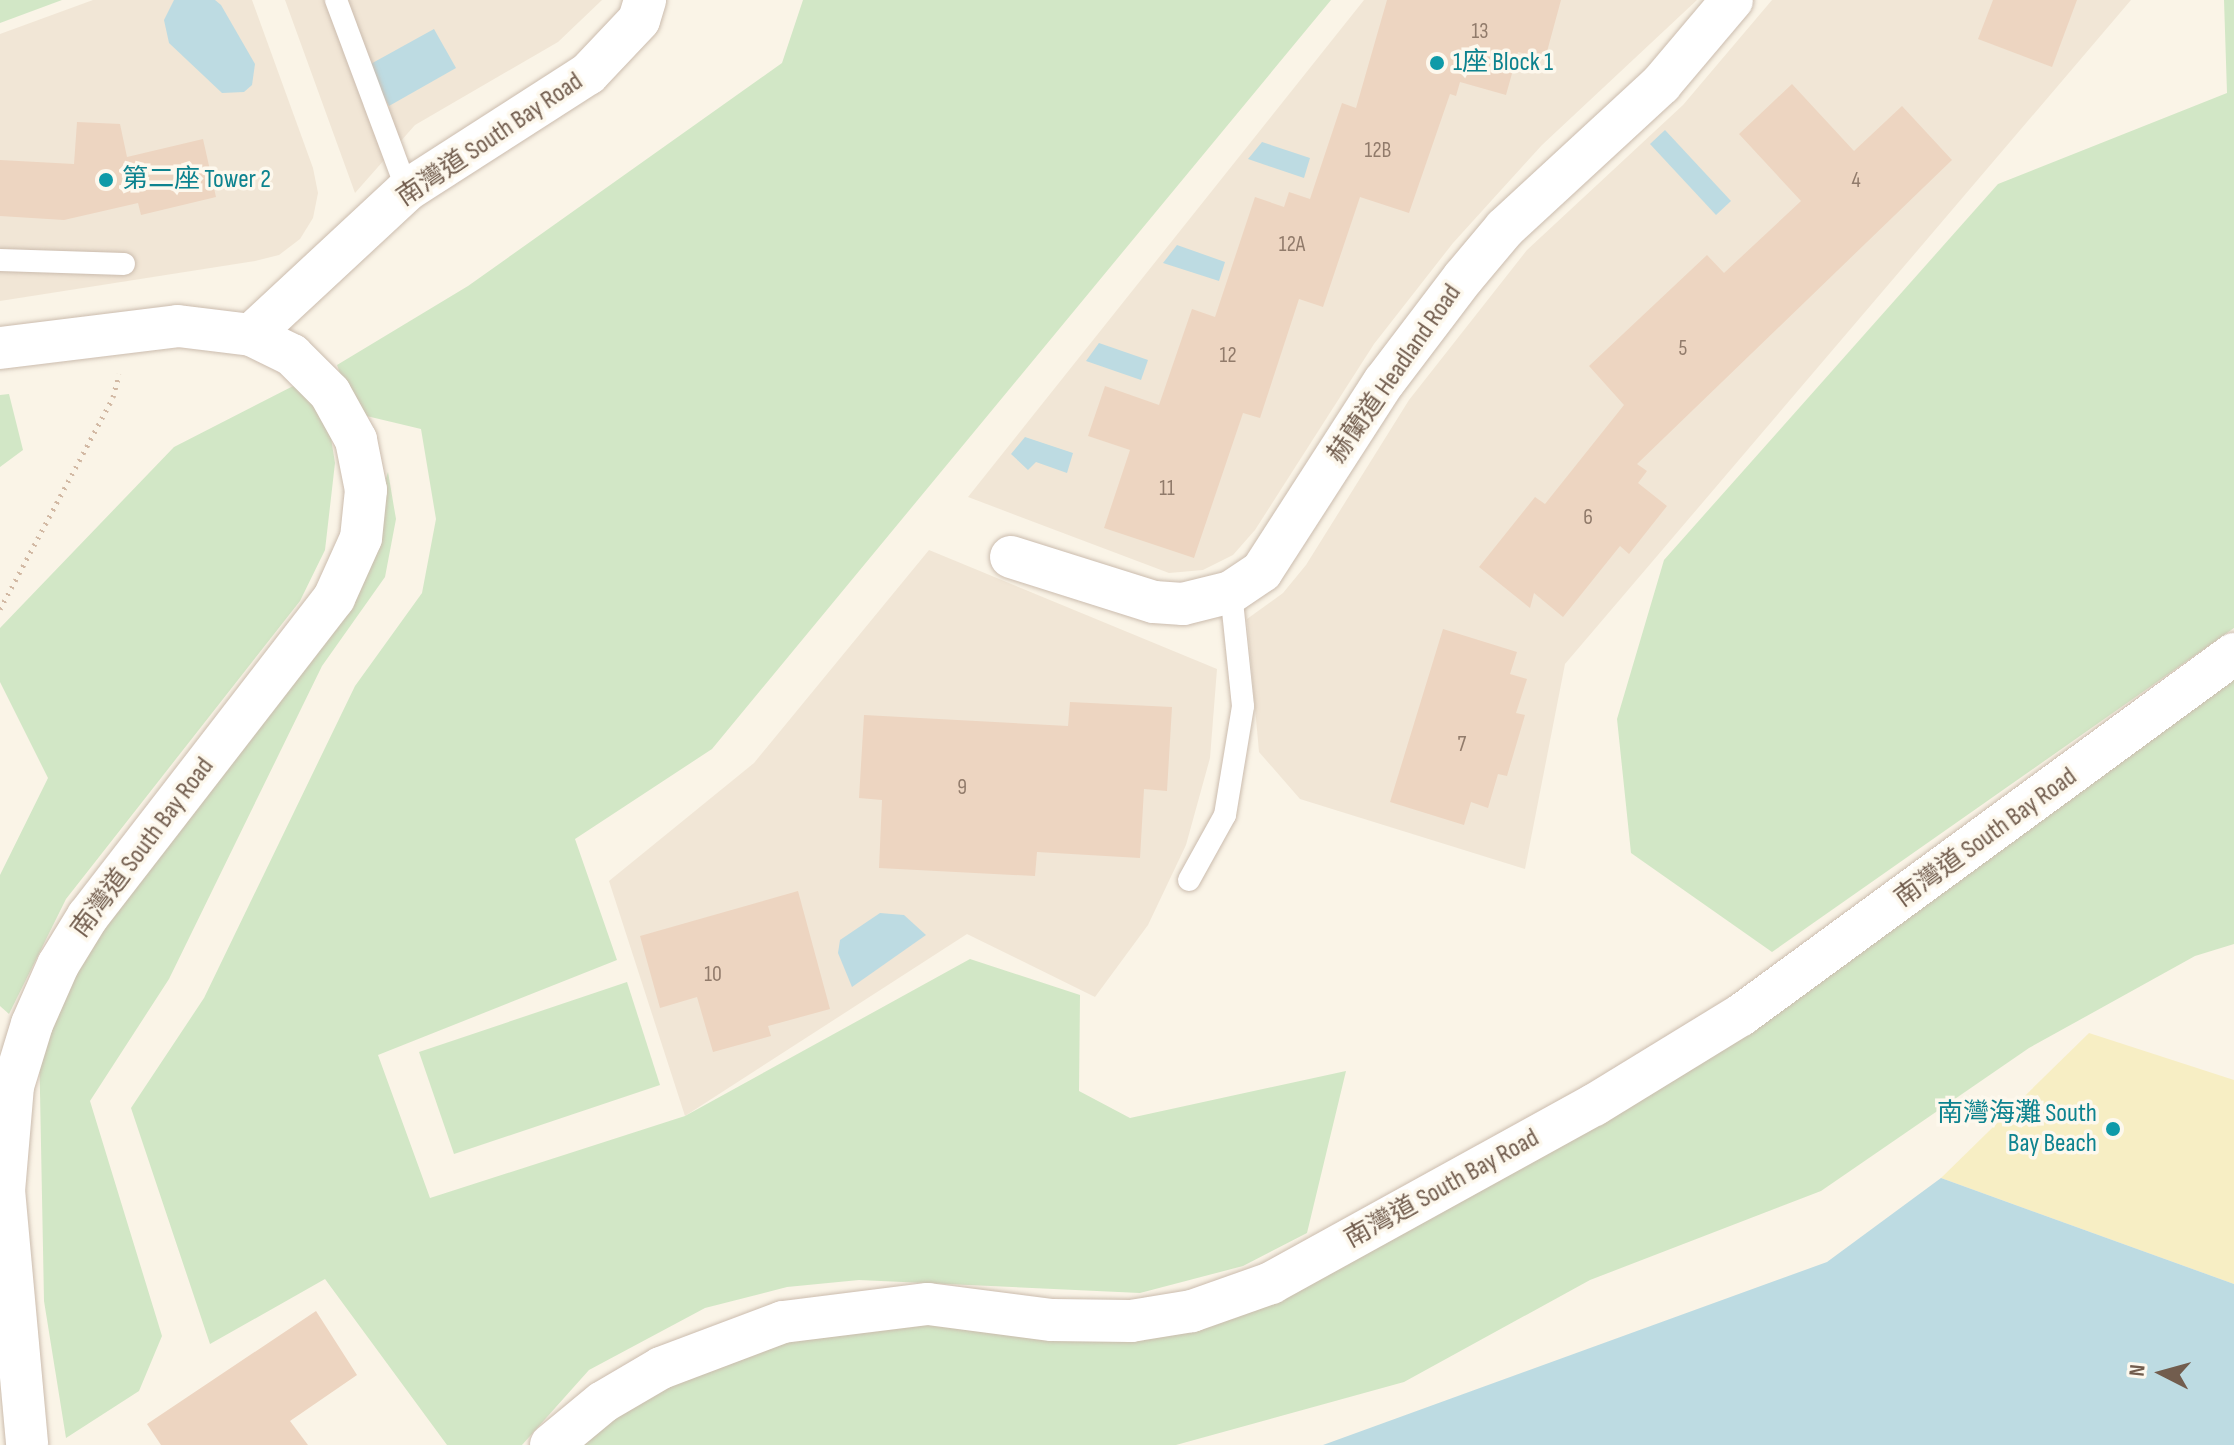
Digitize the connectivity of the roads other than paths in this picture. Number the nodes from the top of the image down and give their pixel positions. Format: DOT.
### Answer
graph roads {
  1 [pos="336,0"];
  2 [pos="645,0"];
  3 [pos="1732,0"];
  4 [pos="407,190"];
  5 [pos="0,260"];
  6 [pos="124,264"];
  7 [pos="251,335"];
  8 [pos="0,348"];
  9 [pos="1011,557"];
  10 [pos="1231,592"];
  11 [pos="2234,654"];
  12 [pos="1189,880"];
  13 [pos="27,1445"];
  14 [pos="551,1445"];
  1 -- 4 [label="lane"];
  2 -- 4 [label="street, 南灣道 South Bay Road"];
  3 -- 10 [label="street, 赫蘭道 Headland Road"];
  4 -- 7 [label="street, 南灣道 South Bay Road"];
  5 -- 6 [label="lane"];
  7 -- 8 [label="street, 南灣道 South Bay Road"];
  7 -- 13 [label="street, 南灣道 South Bay Road"];
  9 -- 10 [label="street, 赫蘭道 Headland Road"];
  10 -- 12 [label="lane"];
  11 -- 14 [label="street, 南灣道 South Bay Road"];
}
